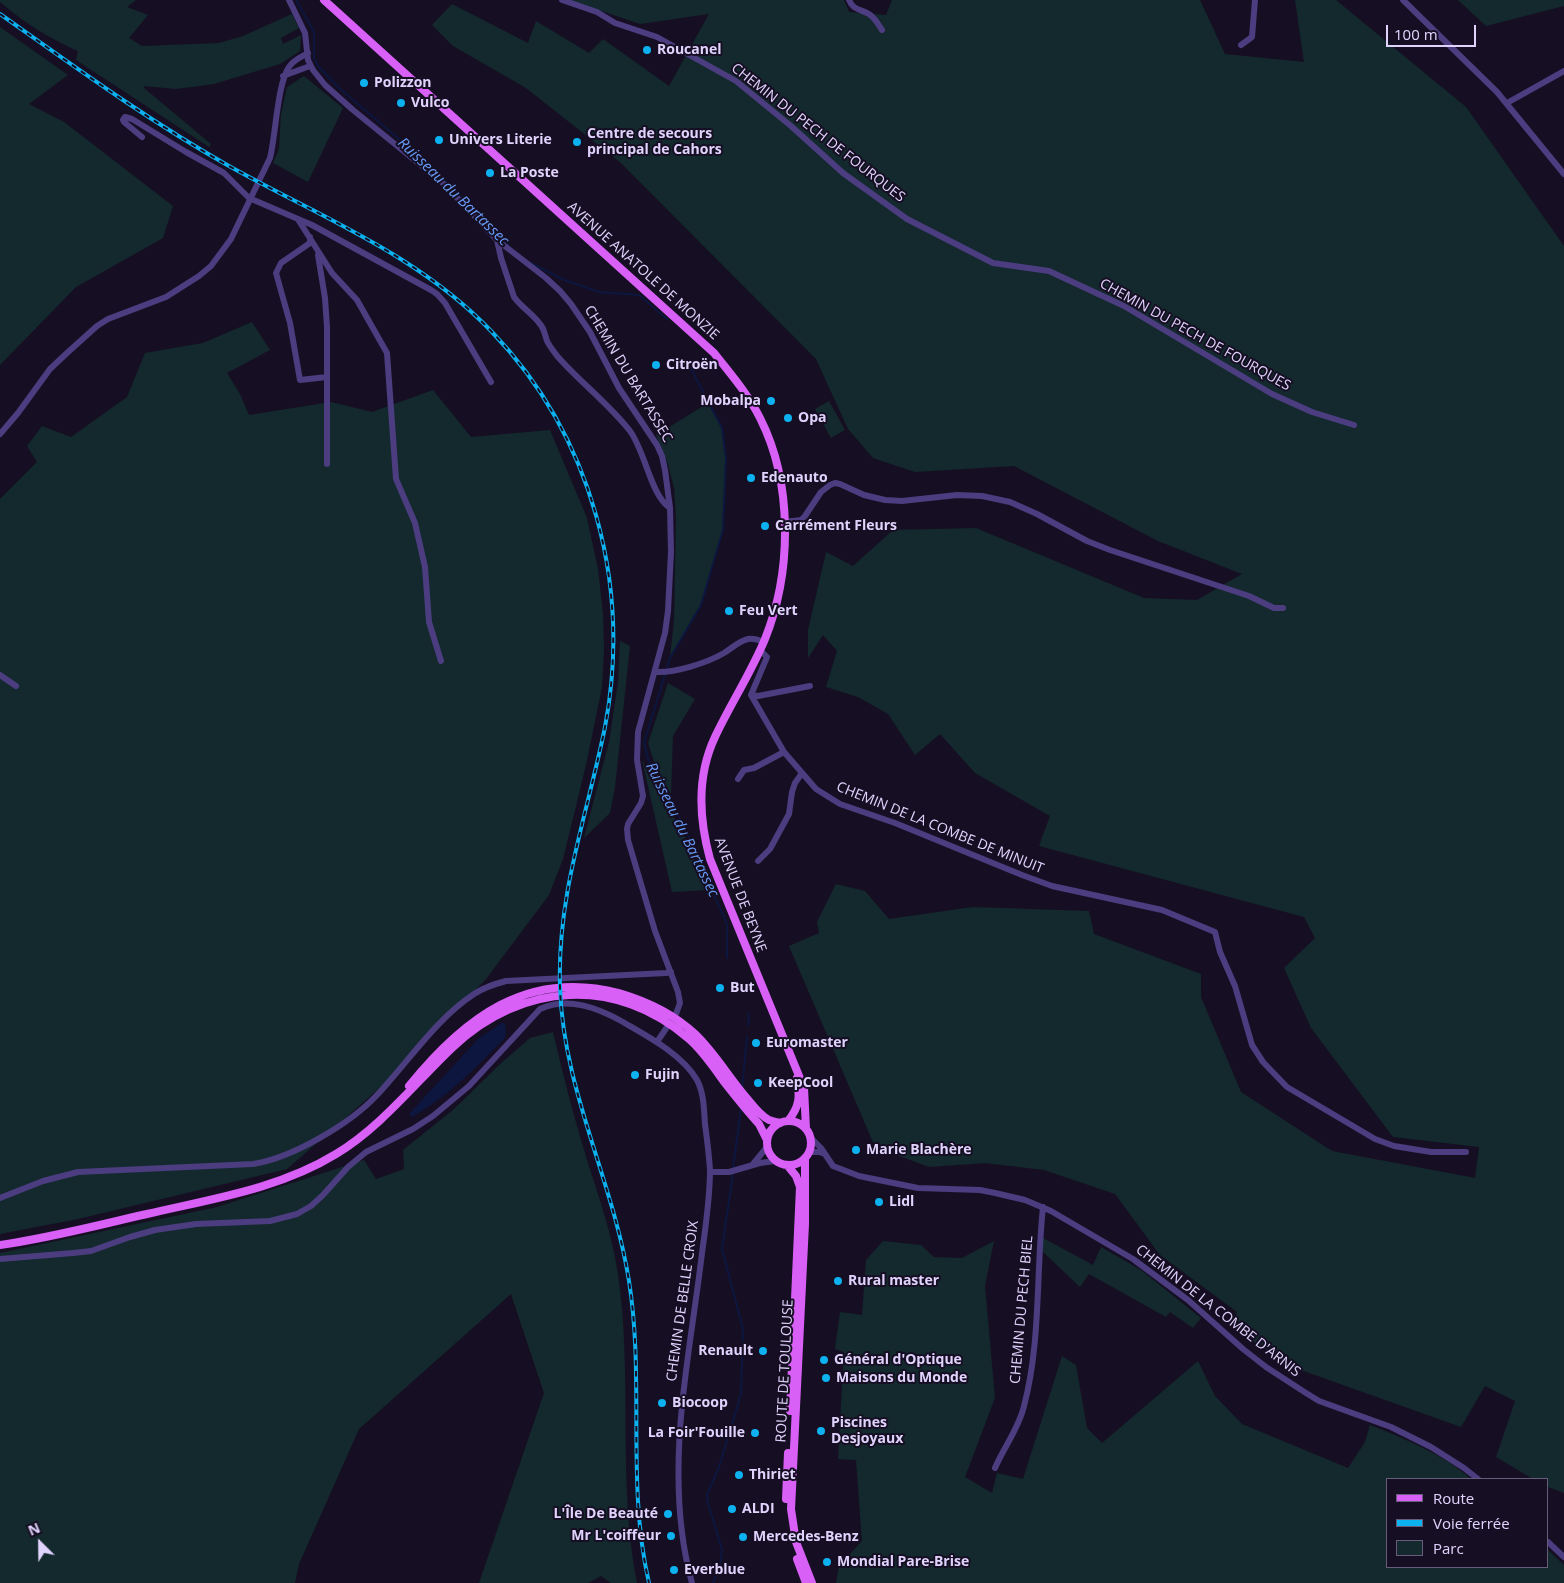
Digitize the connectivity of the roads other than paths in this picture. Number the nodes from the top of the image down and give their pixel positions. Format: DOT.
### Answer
graph roads {
  1 [pos="290,0"];
  2 [pos="324,0"];
  3 [pos="562,0"];
  4 [pos="849,0"];
  5 [pos="1255,0"];
  6 [pos="1403,0"];
  7 [pos="882,30"];
  8 [pos="1241,45"];
  9 [pos="308,53"];
  10 [pos="310,66"];
  11 [pos="1564,72"];
  12 [pos="284,76"];
  13 [pos="1507,103"];
  14 [pos="142,137"];
  15 [pos="1564,174"];
  16 [pos="249,198"];
  17 [pos="298,220"];
  18 [pos="310,236"];
  19 [pos="497,240"];
  20 [pos="317,252"];
  21 [pos="326,377"];
  22 [pos="491,382"];
  23 [pos="1354,425"];
  24 [pos="0,434"];
  25 [pos="328,464"];
  26 [pos="670,508"];
  27 [pos="784,522"];
  28 [pos="1283,608"];
  29 [pos="764,642"];
  30 [pos="760,650"];
  31 [pos="441,661"];
  32 [pos="661,672"];
  33 [pos="0,674"];
  34 [pos="16,686"];
  35 [pos="810,686"];
  36 [pos="751,695"];
  37 [pos="784,752"];
  38 [pos="802,773"];
  39 [pos="738,779"];
  40 [pos="758,861"];
  41 [pos="670,972"];
  42 [pos="676,1014"];
  43 [pos="667,1026"];
  44 [pos="657,1042"];
  45 [pos="796,1071"];
  46 [pos="752,1111"];
  47 [pos="784,1122"];
  48 [pos="806,1129"];
  49 [pos="810,1138"];
  50 [pos="767,1143"];
  51 [pos="1466,1152"];
  52 [pos="825,1154"];
  53 [pos="807,1155"];
  54 [pos="775,1160"];
  55 [pos="752,1165"];
  56 [pos="787,1165"];
  57 [pos="710,1172"];
  58 [pos="0,1198"];
  59 [pos="1043,1207"];
  60 [pos="0,1245"];
  61 [pos="0,1259"];
  62 [pos="995,1468"];
  63 [pos="1477,1478"];
  64 [pos="1549,1543"];
  65 [pos="1564,1557"];
  66 [pos="692,1583"];
  67 [pos="806,1583"];
  68 [pos="812,1583"];
  1 -- 9 [label="street, CHEMIN DU BARTASSEC"];
  2 -- 27 [label="main road, AVENUE ANATOLE DE MONZIE"];
  3 -- 23 [label="street, CHEMIN DU PECH DE FOURQUES"];
  4 -- 7 [label="street"];
  5 -- 8 [label="street"];
  6 -- 13 [label="street"];
  9 -- 10 [label="street, CHEMIN DU BARTASSEC"];
  9 -- 12 [label="street"];
  10 -- 12 [label="street"];
  10 -- 19 [label="street, CHEMIN DU BARTASSEC"];
  11 -- 13 [label="street"];
  12 -- 16 [label="street"];
  13 -- 15 [label="street"];
  14 -- 16 [label="street"];
  16 -- 17 [label="street"];
  16 -- 24 [label="street"];
  17 -- 18 [label="street"];
  17 -- 22 [label="street"];
  18 -- 20 [label="street"];
  18 -- 21 [label="street"];
  19 -- 26 [label="street"];
  19 -- 26 [label="street, CHEMIN DU BARTASSEC"];
  20 -- 21 [label="street"];
  20 -- 31 [label="street"];
  21 -- 25 [label="street"];
  26 -- 32 [label="street, CHEMIN DU BARTASSEC"];
  27 -- 28 [label="street"];
  27 -- 29 [label="main road, AVENUE ANATOLE DE MONZIE"];
  29 -- 30 [label="main road, AVENUE DE BEYNE"];
  29 -- 32 [label="street"];
  30 -- 36 [label="street"];
  30 -- 45 [label="main road, AVENUE DE BEYNE"];
  32 -- 41 [label="street, CHEMIN DU BARTASSEC"];
  33 -- 34 [label="street"];
  35 -- 36 [label="street"];
  36 -- 37 [label="street, CHEMIN DE LA COMBE DE MINUIT"];
  37 -- 38 [label="street, CHEMIN DE LA COMBE DE MINUIT"];
  37 -- 39 [label="street"];
  38 -- 40 [label="street"];
  38 -- 51 [label="street, CHEMIN DE LA COMBE DE MINUIT"];
  41 -- 42 [label="street, CHEMIN DU BARTASSEC"];
  41 -- 58 [label="street"];
  43 -- 44 [label="street"];
  44 -- 57 [label="street, CHEMIN DE BELLE CROIX"];
  44 -- 61 [label="street, CHEMIN DE BELLE CROIX"];
  45 -- 47 [label="main road, AVENUE DE BEYNE"];
  45 -- 48 [label="main road, AVENUE DE BEYNE"];
  46 -- 47 [label="main road"];
  46 -- 50 [label="main road"];
  46 -- 60 [label="main road"];
  47 -- 48 [label="main road"];
  47 -- 50 [label="main road"];
  48 -- 49 [label="main road"];
  49 -- 52 [label="street, CHEMIN DE LA COMBE D'ARNIS"];
  49 -- 53 [label="main road"];
  50 -- 54 [label="main road"];
  50 -- 55 [label="street"];
  52 -- 53 [label="street"];
  52 -- 59 [label="street, CHEMIN DE LA COMBE D'ARNIS"];
  53 -- 56 [label="main road"];
  53 -- 68 [label="main road, ROUTE DE TOULOUSE"];
  54 -- 55 [label="street"];
  54 -- 56 [label="main road"];
  55 -- 57 [label="street"];
  56 -- 67 [label="main road, ROUTE DE TOULOUSE"];
  57 -- 66 [label="street, CHEMIN DE BELLE CROIX"];
  59 -- 62 [label="street, CHEMIN DU PECH BIEL"];
  59 -- 63 [label="street, CHEMIN DE LA COMBE D'ARNIS"];
  64 -- 65 [label="street"];
}
